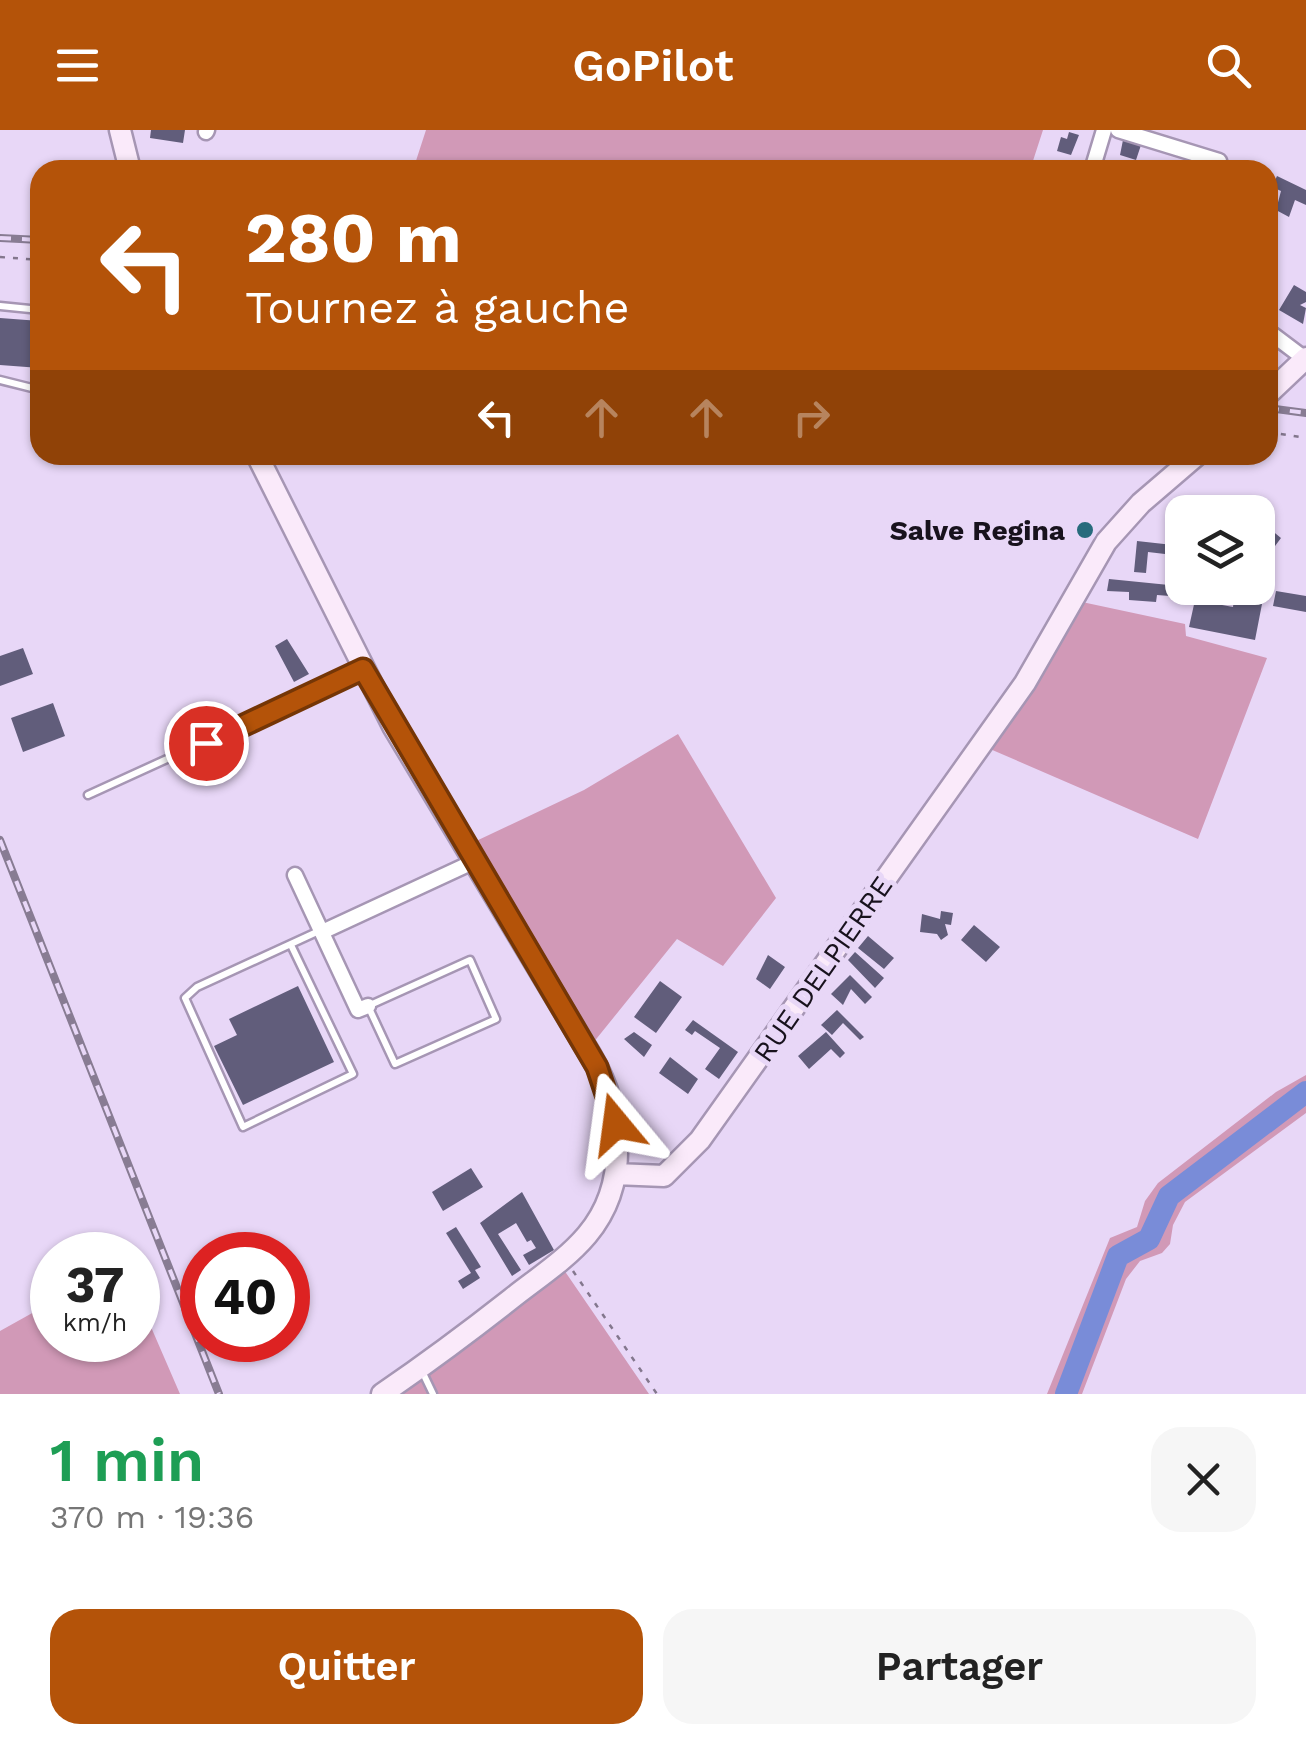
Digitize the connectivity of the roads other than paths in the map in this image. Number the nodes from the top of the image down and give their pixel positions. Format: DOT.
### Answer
graph roads {
  1 [pos="120,130"];
  2 [pos="1104,130"];
  3 [pos="1118,130"];
  4 [pos="128,160"];
  5 [pos="1095,160"];
  6 [pos="1216,160"];
  7 [pos="0,306"];
  8 [pos="30,309"];
  9 [pos="1278,339"];
  10 [pos="1306,358"];
  11 [pos="0,380"];
  12 [pos="1278,385"];
  13 [pos="30,388"];
  14 [pos="262,465"];
  15 [pos="1187,465"];
  16 [pos="363,669"];
  17 [pos="88,795"];
  18 [pos="473,862"];
  19 [pos="295,875"];
  20 [pos="321,931"];
  21 [pos="290,945"];
  22 [pos="368,1006"];
  23 [pos="614,1174"];
  24 [pos="420,1368"];
  25 [pos="382,1394"];
  26 [pos="433,1394"];
  1 -- 4 [label="street"];
  2 -- 5 [label="street"];
  3 -- 6 [label="street"];
  7 -- 8 [label="lane"];
  9 -- 10 [label="street"];
  10 -- 12 [label="street"];
  11 -- 13 [label="lane"];
  14 -- 16 [label="street"];
  15 -- 23 [label="street, RUE DELPIERRE"];
  16 -- 17 [label="lane"];
  16 -- 18 [label="street"];
  18 -- 20 [label="street"];
  18 -- 23 [label="street"];
  19 -- 20 [label="street"];
  20 -- 21 [label="lane"];
  20 -- 22 [label="street"];
  21 -- 21 [label="lane"];
  22 -- 22 [label="lane"];
  23 -- 24 [label="street"];
  24 -- 25 [label="street"];
  24 -- 26 [label="lane"];
}
